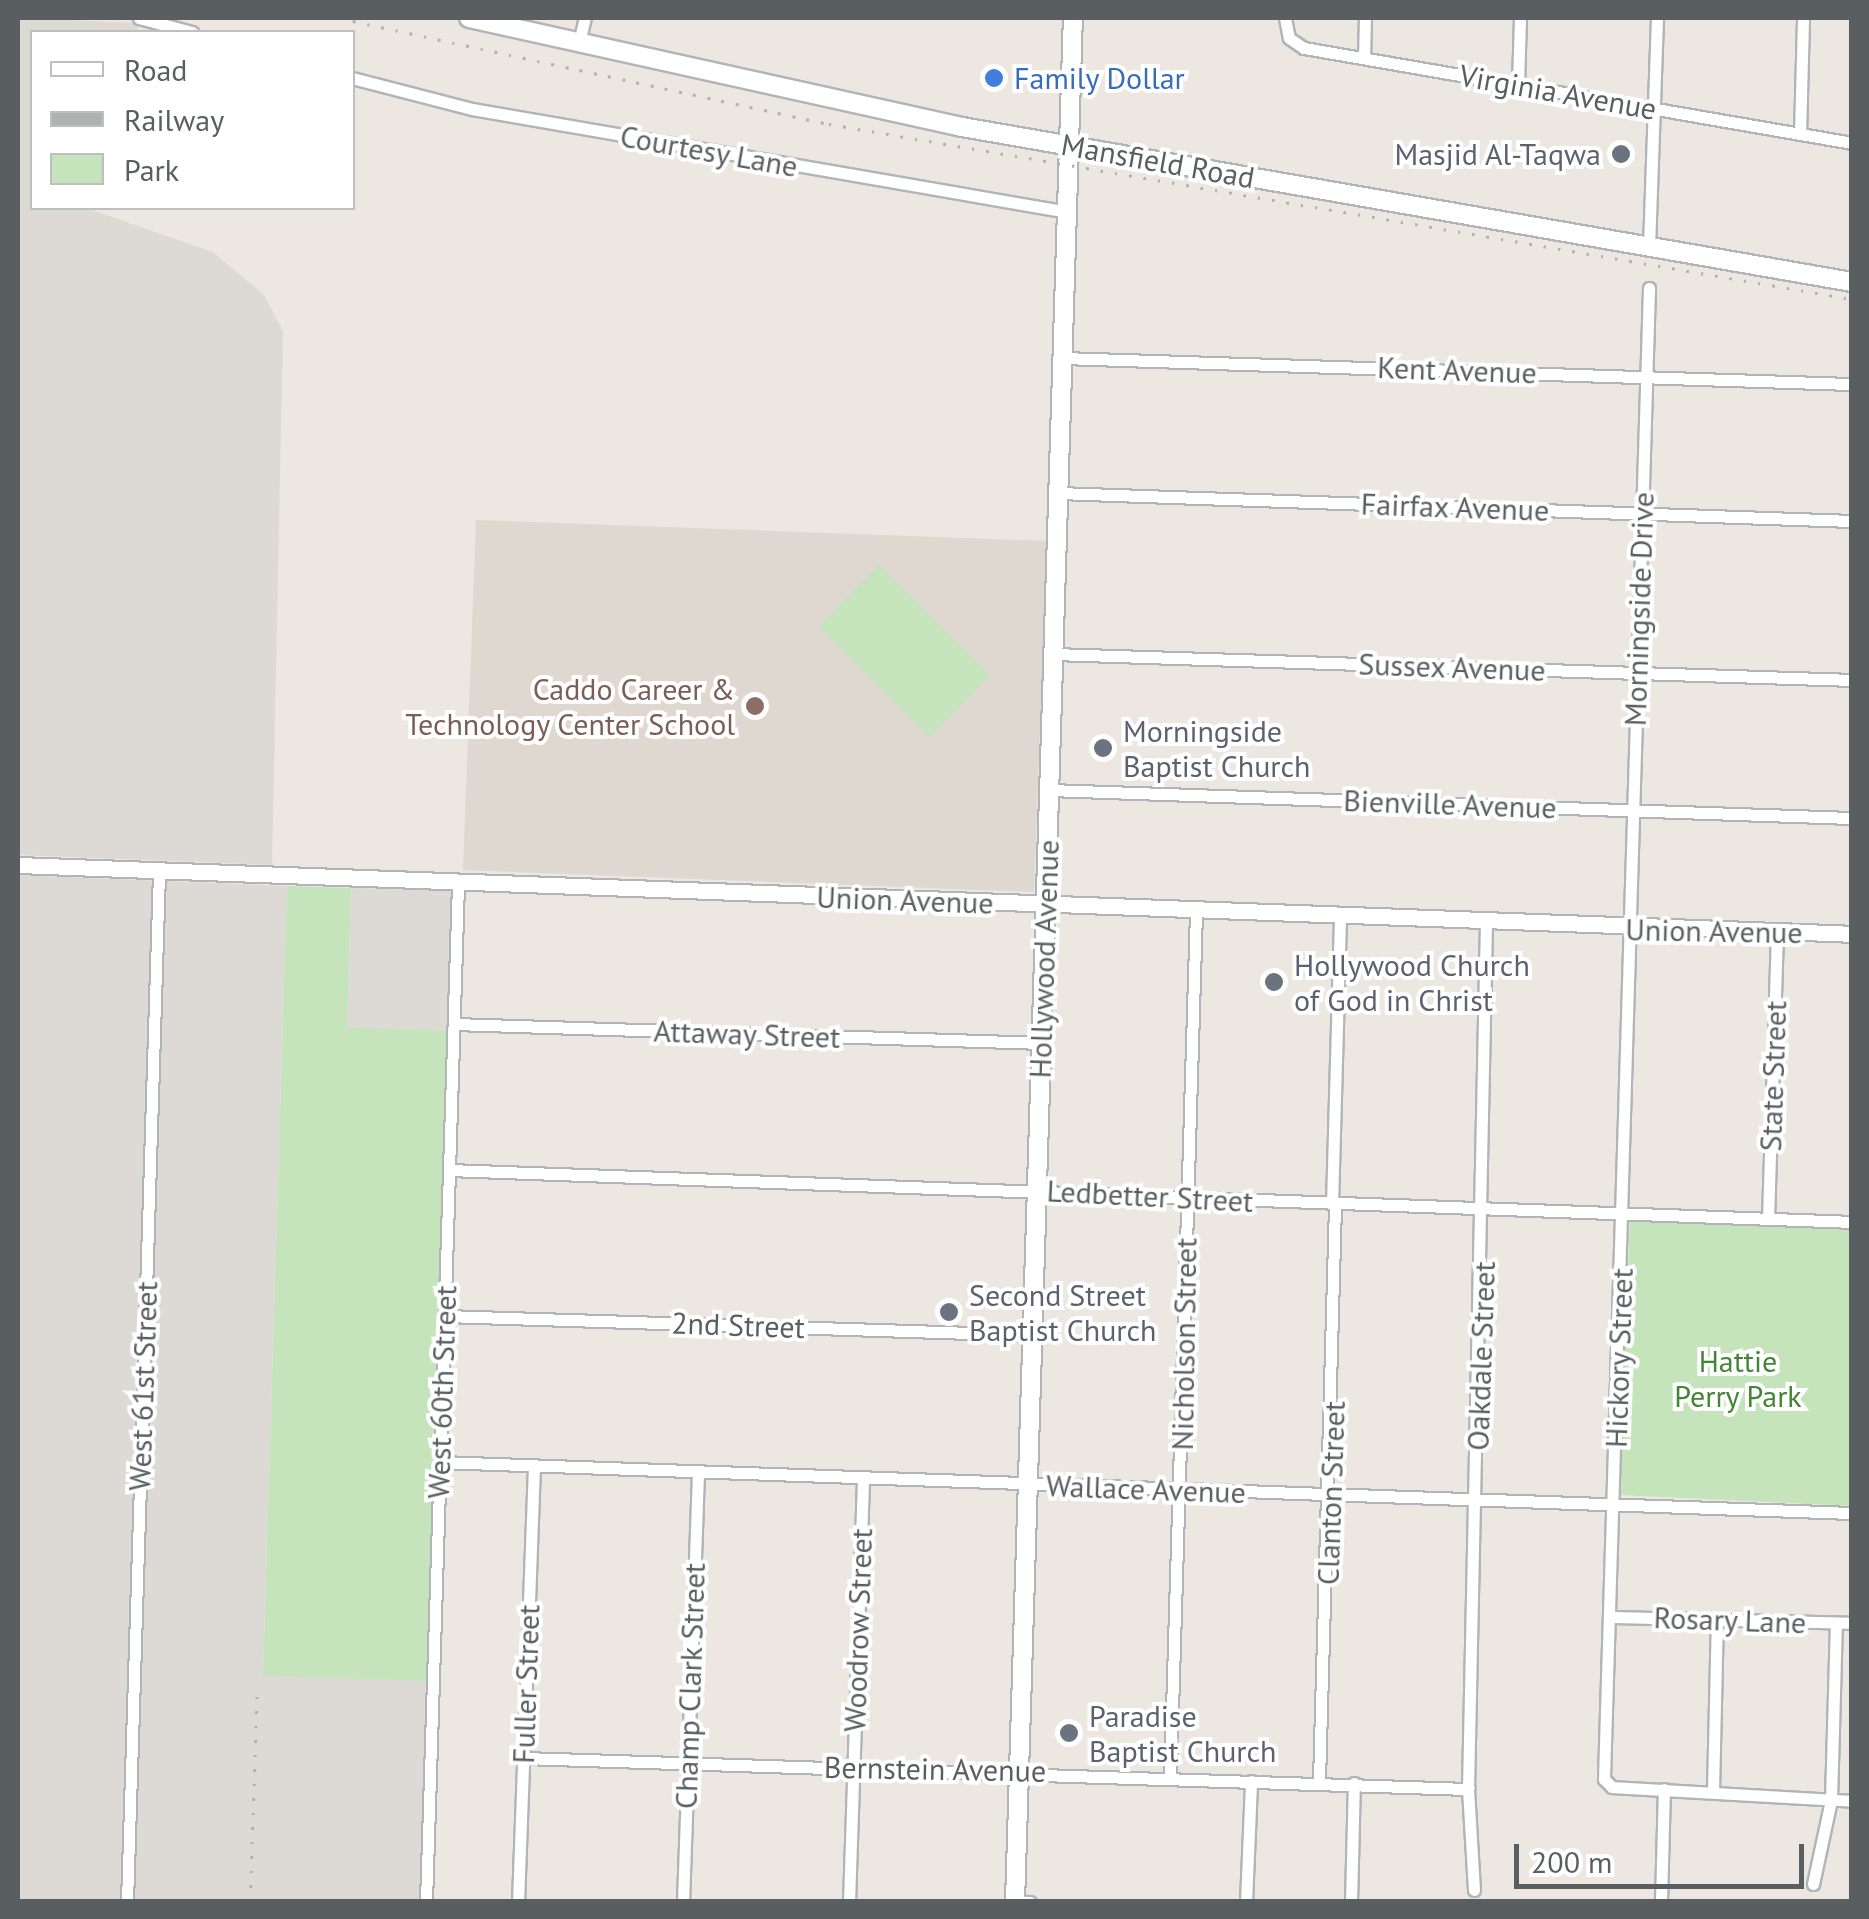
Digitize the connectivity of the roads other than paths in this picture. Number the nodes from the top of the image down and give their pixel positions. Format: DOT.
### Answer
graph roads {
  1 [pos="140,18"];
  2 [pos="469,18"];
  3 [pos="585,18"];
  4 [pos="1074,18"];
  5 [pos="1285,18"];
  6 [pos="1365,18"];
  7 [pos="1520,18"];
  8 [pos="1657,18"];
  9 [pos="1803,18"];
  10 [pos="185,30"];
  11 [pos="578,43"];
  12 [pos="1364,58"];
  13 [pos="355,79"];
  14 [pos="1518,85"];
  15 [pos="1654,108"];
  16 [pos="1800,134"];
  17 [pos="1852,144"];
  18 [pos="1070,145"];
  19 [pos="1068,212"];
  20 [pos="1649,247"];
  21 [pos="1852,282"];
  22 [pos="1649,288"];
  23 [pos="1062,358"];
  24 [pos="1646,377"];
  25 [pos="1852,384"];
  26 [pos="1058,493"];
  27 [pos="1642,514"];
  28 [pos="1852,521"];
  29 [pos="1053,654"];
  30 [pos="1636,673"];
  31 [pos="1852,680"];
  32 [pos="1049,790"];
  33 [pos="1632,810"];
  34 [pos="1852,818"];
  35 [pos="18,866"];
  36 [pos="159,871"];
  37 [pos="458,882"];
  38 [pos="1045,905"];
  39 [pos="1196,911"];
  40 [pos="1340,918"];
  41 [pos="1486,924"];
  42 [pos="1631,929"];
  43 [pos="1776,932"];
  44 [pos="1852,934"];
  45 [pos="454,1024"];
  46 [pos="1041,1043"];
  47 [pos="449,1170"];
  48 [pos="1036,1189"];
  49 [pos="1186,1199"];
  50 [pos="1334,1204"];
  51 [pos="1482,1210"];
  52 [pos="1624,1214"];
  53 [pos="1768,1219"];
  54 [pos="1852,1222"];
  55 [pos="445,1316"];
  56 [pos="1032,1335"];
  57 [pos="440,1462"];
  58 [pos="534,1466"];
  59 [pos="698,1471"];
  60 [pos="863,1478"];
  61 [pos="1027,1485"];
  62 [pos="1180,1491"];
  63 [pos="1329,1495"];
  64 [pos="1476,1500"];
  65 [pos="1614,1505"];
  66 [pos="1852,1512"];
  67 [pos="1609,1616"];
  68 [pos="1717,1619"];
  69 [pos="1836,1623"];
  70 [pos="1852,1624"];
  71 [pos="522,1758"];
  72 [pos="688,1764"];
  73 [pos="854,1768"];
  74 [pos="1018,1769"];
  75 [pos="1170,1777"];
  76 [pos="1251,1781"];
  77 [pos="1319,1781"];
  78 [pos="1354,1783"];
  79 [pos="1468,1789"];
  80 [pos="1664,1789"];
  81 [pos="1713,1791"];
  82 [pos="1831,1800"];
  83 [pos="1852,1800"];
  84 [pos="1814,1884"];
  85 [pos="1474,1890"];
  86 [pos="1015,1901"];
  87 [pos="127,1902"];
  88 [pos="426,1902"];
  89 [pos="518,1902"];
  90 [pos="683,1902"];
  91 [pos="849,1902"];
  92 [pos="1030,1902"];
  93 [pos="1246,1902"];
  94 [pos="1351,1902"];
  95 [pos="1660,1902"];
  1 -- 10 [label="street"];
  2 -- 11 [label="main road, Mansfield Road"];
  3 -- 11 [label="street"];
  4 -- 18 [label="main road, Hollywood Avenue"];
  5 -- 12 [label="street, Virginia Avenue"];
  6 -- 12 [label="street"];
  7 -- 14 [label="street"];
  8 -- 15 [label="street"];
  9 -- 16 [label="street"];
  11 -- 18 [label="main road, Mansfield Road"];
  12 -- 14 [label="street, Virginia Avenue"];
  13 -- 19 [label="street, Courtesy Lane"];
  14 -- 15 [label="street, Virginia Avenue"];
  15 -- 16 [label="street, Virginia Avenue"];
  15 -- 20 [label="street"];
  16 -- 17 [label="street, Virginia Avenue"];
  18 -- 19 [label="main road, Hollywood Avenue"];
  18 -- 20 [label="main road, Mansfield Road"];
  19 -- 23 [label="main road, Hollywood Avenue"];
  20 -- 21 [label="main road, Mansfield Road"];
  22 -- 24 [label="street, Morningside Drive"];
  23 -- 24 [label="street, Kent Avenue"];
  23 -- 26 [label="main road, Hollywood Avenue"];
  24 -- 25 [label="street, Kent Avenue"];
  24 -- 27 [label="street, Morningside Drive"];
  26 -- 27 [label="street, Fairfax Avenue"];
  26 -- 29 [label="main road, Hollywood Avenue"];
  27 -- 28 [label="street, Fairfax Avenue"];
  27 -- 30 [label="street, Morningside Drive"];
  29 -- 30 [label="street, Sussex Avenue"];
  29 -- 32 [label="main road, Hollywood Avenue"];
  30 -- 31 [label="street, Sussex Avenue"];
  30 -- 33 [label="street, Morningside Drive"];
  32 -- 33 [label="street, Bienville Avenue"];
  32 -- 38 [label="main road, Hollywood Avenue"];
  33 -- 34 [label="street, Bienville Avenue"];
  33 -- 42 [label="street, Morningside Drive"];
  35 -- 36 [label="street, Union Avenue"];
  36 -- 37 [label="street, Union Avenue"];
  36 -- 87 [label="street, West 61st Street"];
  37 -- 38 [label="street, Union Avenue"];
  37 -- 45 [label="street, West 60th Street"];
  38 -- 39 [label="street, Union Avenue"];
  38 -- 46 [label="main road, Hollywood Avenue"];
  39 -- 40 [label="street, Union Avenue"];
  39 -- 49 [label="street, Nicholson Street"];
  40 -- 41 [label="street, Union Avenue"];
  40 -- 50 [label="street, Clanton Street"];
  41 -- 42 [label="street, Union Avenue"];
  41 -- 51 [label="street, Oakdale Street"];
  42 -- 43 [label="street, Union Avenue"];
  42 -- 52 [label="street, Hickory Street"];
  43 -- 44 [label="street, Union Avenue"];
  43 -- 53 [label="street, State Street"];
  45 -- 46 [label="street, Attaway Street"];
  45 -- 47 [label="street, West 60th Street"];
  46 -- 48 [label="main road, Hollywood Avenue"];
  47 -- 48 [label="street, Ledbetter Street"];
  47 -- 55 [label="street, West 60th Street"];
  48 -- 49 [label="street, Ledbetter Street"];
  48 -- 56 [label="main road, Hollywood Avenue"];
  49 -- 50 [label="street, Ledbetter Street"];
  49 -- 62 [label="street, Nicholson Street"];
  50 -- 51 [label="street, Ledbetter Street"];
  50 -- 63 [label="street, Clanton Street"];
  51 -- 52 [label="street, Ledbetter Street"];
  51 -- 64 [label="street, Oakdale Street"];
  52 -- 53 [label="street, Ledbetter Street"];
  52 -- 65 [label="street, Hickory Street"];
  53 -- 54 [label="street, Ledbetter Street"];
  55 -- 56 [label="street, 2nd Street"];
  55 -- 57 [label="street, West 60th Street"];
  56 -- 61 [label="main road, Hollywood Avenue"];
  57 -- 58 [label="street, Wallace Avenue"];
  57 -- 88 [label="street, West 60th Street"];
  58 -- 59 [label="street, Wallace Avenue"];
  58 -- 71 [label="street, Fuller Street"];
  59 -- 60 [label="street, Wallace Avenue"];
  59 -- 72 [label="street, Champ Clark Street"];
  60 -- 61 [label="street, Wallace Avenue"];
  60 -- 73 [label="street, Woodrow Street"];
  61 -- 62 [label="street, Wallace Avenue"];
  61 -- 74 [label="main road, Hollywood Avenue"];
  62 -- 63 [label="street, Wallace Avenue"];
  62 -- 75 [label="street, Nicholson Street"];
  63 -- 64 [label="street, Wallace Avenue"];
  63 -- 77 [label="street, Clanton Street"];
  64 -- 65 [label="street, Wallace Avenue"];
  64 -- 79 [label="street, Oakdale Street"];
  65 -- 66 [label="street, Wallace Avenue"];
  65 -- 67 [label="street, Hickory Street"];
  67 -- 68 [label="street, Rosary Lane"];
  67 -- 80 [label="street, Hickory Street"];
  68 -- 69 [label="street, Rosary Lane"];
  68 -- 81 [label="street"];
  69 -- 70 [label="street, Rosary Lane"];
  69 -- 82 [label="street"];
  71 -- 72 [label="street, Bernstein Avenue"];
  71 -- 89 [label="street, Fuller Street"];
  72 -- 73 [label="street, Bernstein Avenue"];
  72 -- 90 [label="street, Champ Clark Street"];
  73 -- 74 [label="street, Bernstein Avenue"];
  73 -- 91 [label="street, Woodrow Street"];
  74 -- 75 [label="street, Bernstein Avenue"];
  74 -- 86 [label="main road, Hollywood Avenue"];
  75 -- 76 [label="street, Bernstein Avenue"];
  76 -- 77 [label="street, Bernstein Avenue"];
  76 -- 93 [label="street"];
  77 -- 78 [label="street, Bernstein Avenue"];
  78 -- 79 [label="street, Bernstein Avenue"];
  78 -- 94 [label="street"];
  79 -- 85 [label="street, Oakdale Street"];
  80 -- 81 [label="street"];
  80 -- 95 [label="street"];
  81 -- 82 [label="street"];
  82 -- 83 [label="street"];
  82 -- 84 [label="street"];
  86 -- 92 [label="street"];
}
